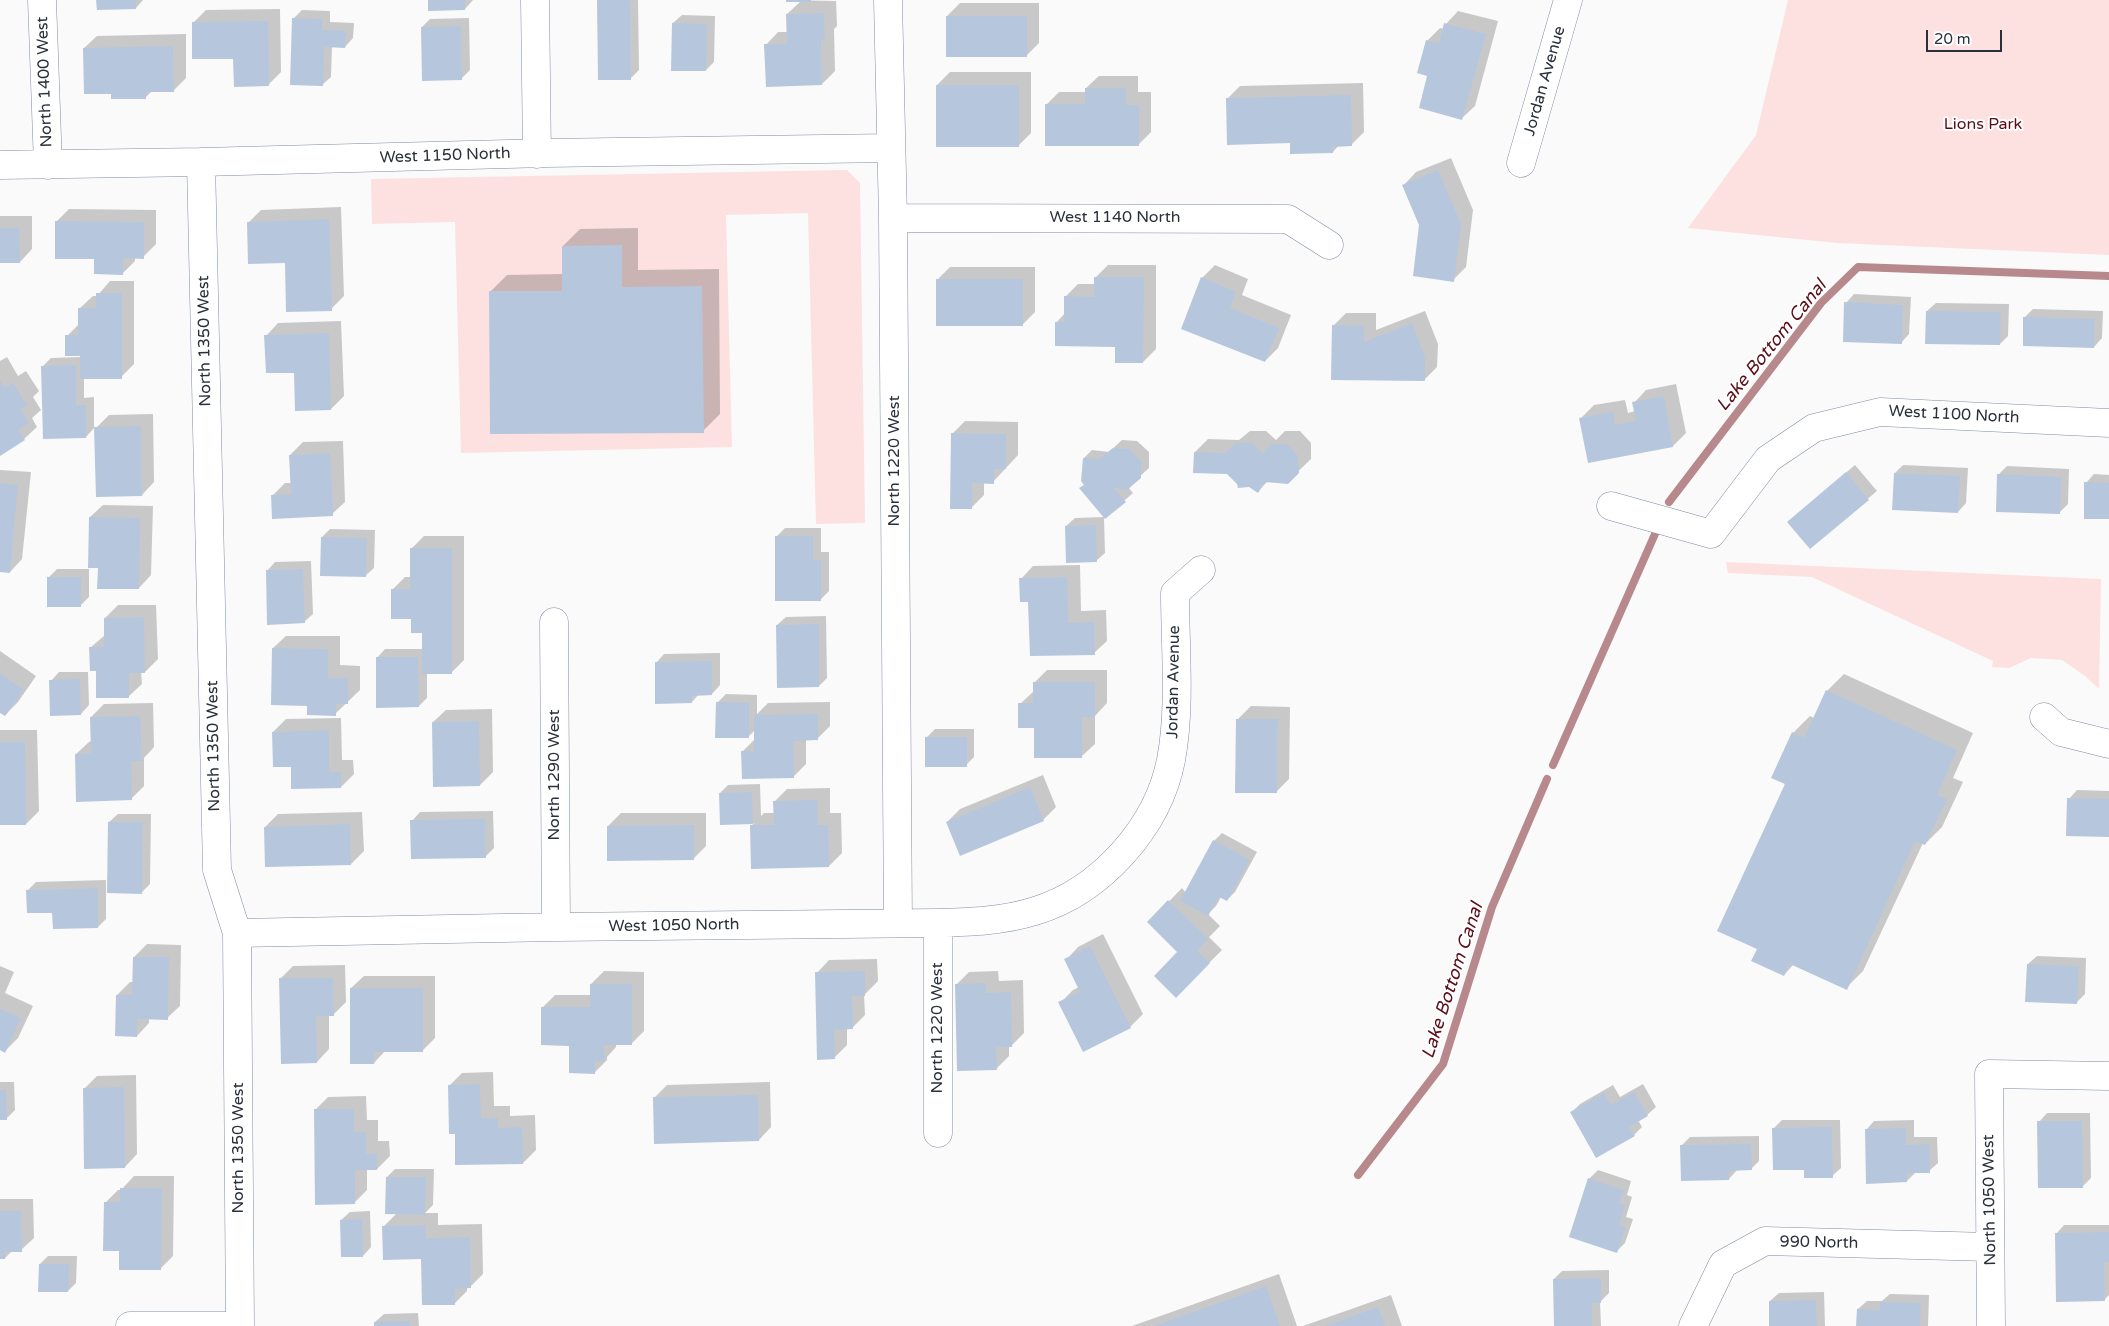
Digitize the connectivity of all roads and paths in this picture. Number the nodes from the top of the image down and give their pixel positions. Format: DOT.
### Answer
graph roads {
  1 [pos="42,0"];
  2 [pos="535,0"];
  3 [pos="888,0"];
  4 [pos="1568,0"];
  5 [pos="890,148"];
  6 [pos="537,154"];
  7 [pos="201,162"];
  8 [pos="1521,163"];
  9 [pos="0,165"];
  10 [pos="48,165"];
  11 [pos="893,218"];
  12 [pos="1329,245"];
  13 [pos="2109,423"];
  14 [pos="1611,506"];
  15 [pos="1201,570"];
  16 [pos="554,622"];
  17 [pos="2044,717"];
  18 [pos="2109,744"];
  19 [pos="1100,873"];
  20 [pos="898,923"];
  21 [pos="938,923"];
  22 [pos="556,927"];
  23 [pos="237,933"];
  24 [pos="2109,1076"];
  25 [pos="938,1133"];
  26 [pos="1990,1247"];
  27 [pos="130,1326"];
  28 [pos="240,1326"];
  29 [pos="1693,1326"];
  30 [pos="1991,1326"];
  1 -- 10 [label="street, North 1400 West"];
  2 -- 6 [label="street"];
  3 -- 5 [label="street, North 1220 West"];
  4 -- 8 [label="street, Jordan Avenue"];
  5 -- 6 [label="street, West 1150 North"];
  5 -- 11 [label="street, North 1220 West"];
  6 -- 7 [label="street, West 1150 North"];
  7 -- 10 [label="street, West 1150 North"];
  7 -- 23 [label="street, North 1350 West"];
  9 -- 10 [label="street, West 1150 North"];
  11 -- 12 [label="street, West 1140 North"];
  11 -- 20 [label="street, North 1220 West"];
  13 -- 14 [label="street, West 1100 North"];
  15 -- 19 [label="street, Jordan Avenue"];
  16 -- 22 [label="street, North 1290 West"];
  17 -- 18 [label="street"];
  19 -- 21 [label="street, West 1050 North"];
  20 -- 21 [label="street, West 1050 North"];
  20 -- 22 [label="street, West 1050 North"];
  21 -- 25 [label="street, North 1220 West"];
  22 -- 23 [label="street, West 1050 North"];
  23 -- 28 [label="street, North 1350 West"];
  24 -- 26 [label="street, North 1050 West"];
  26 -- 29 [label="street, 990 North"];
  26 -- 30 [label="street, North 1050 West"];
  27 -- 28 [label="street"];
}
